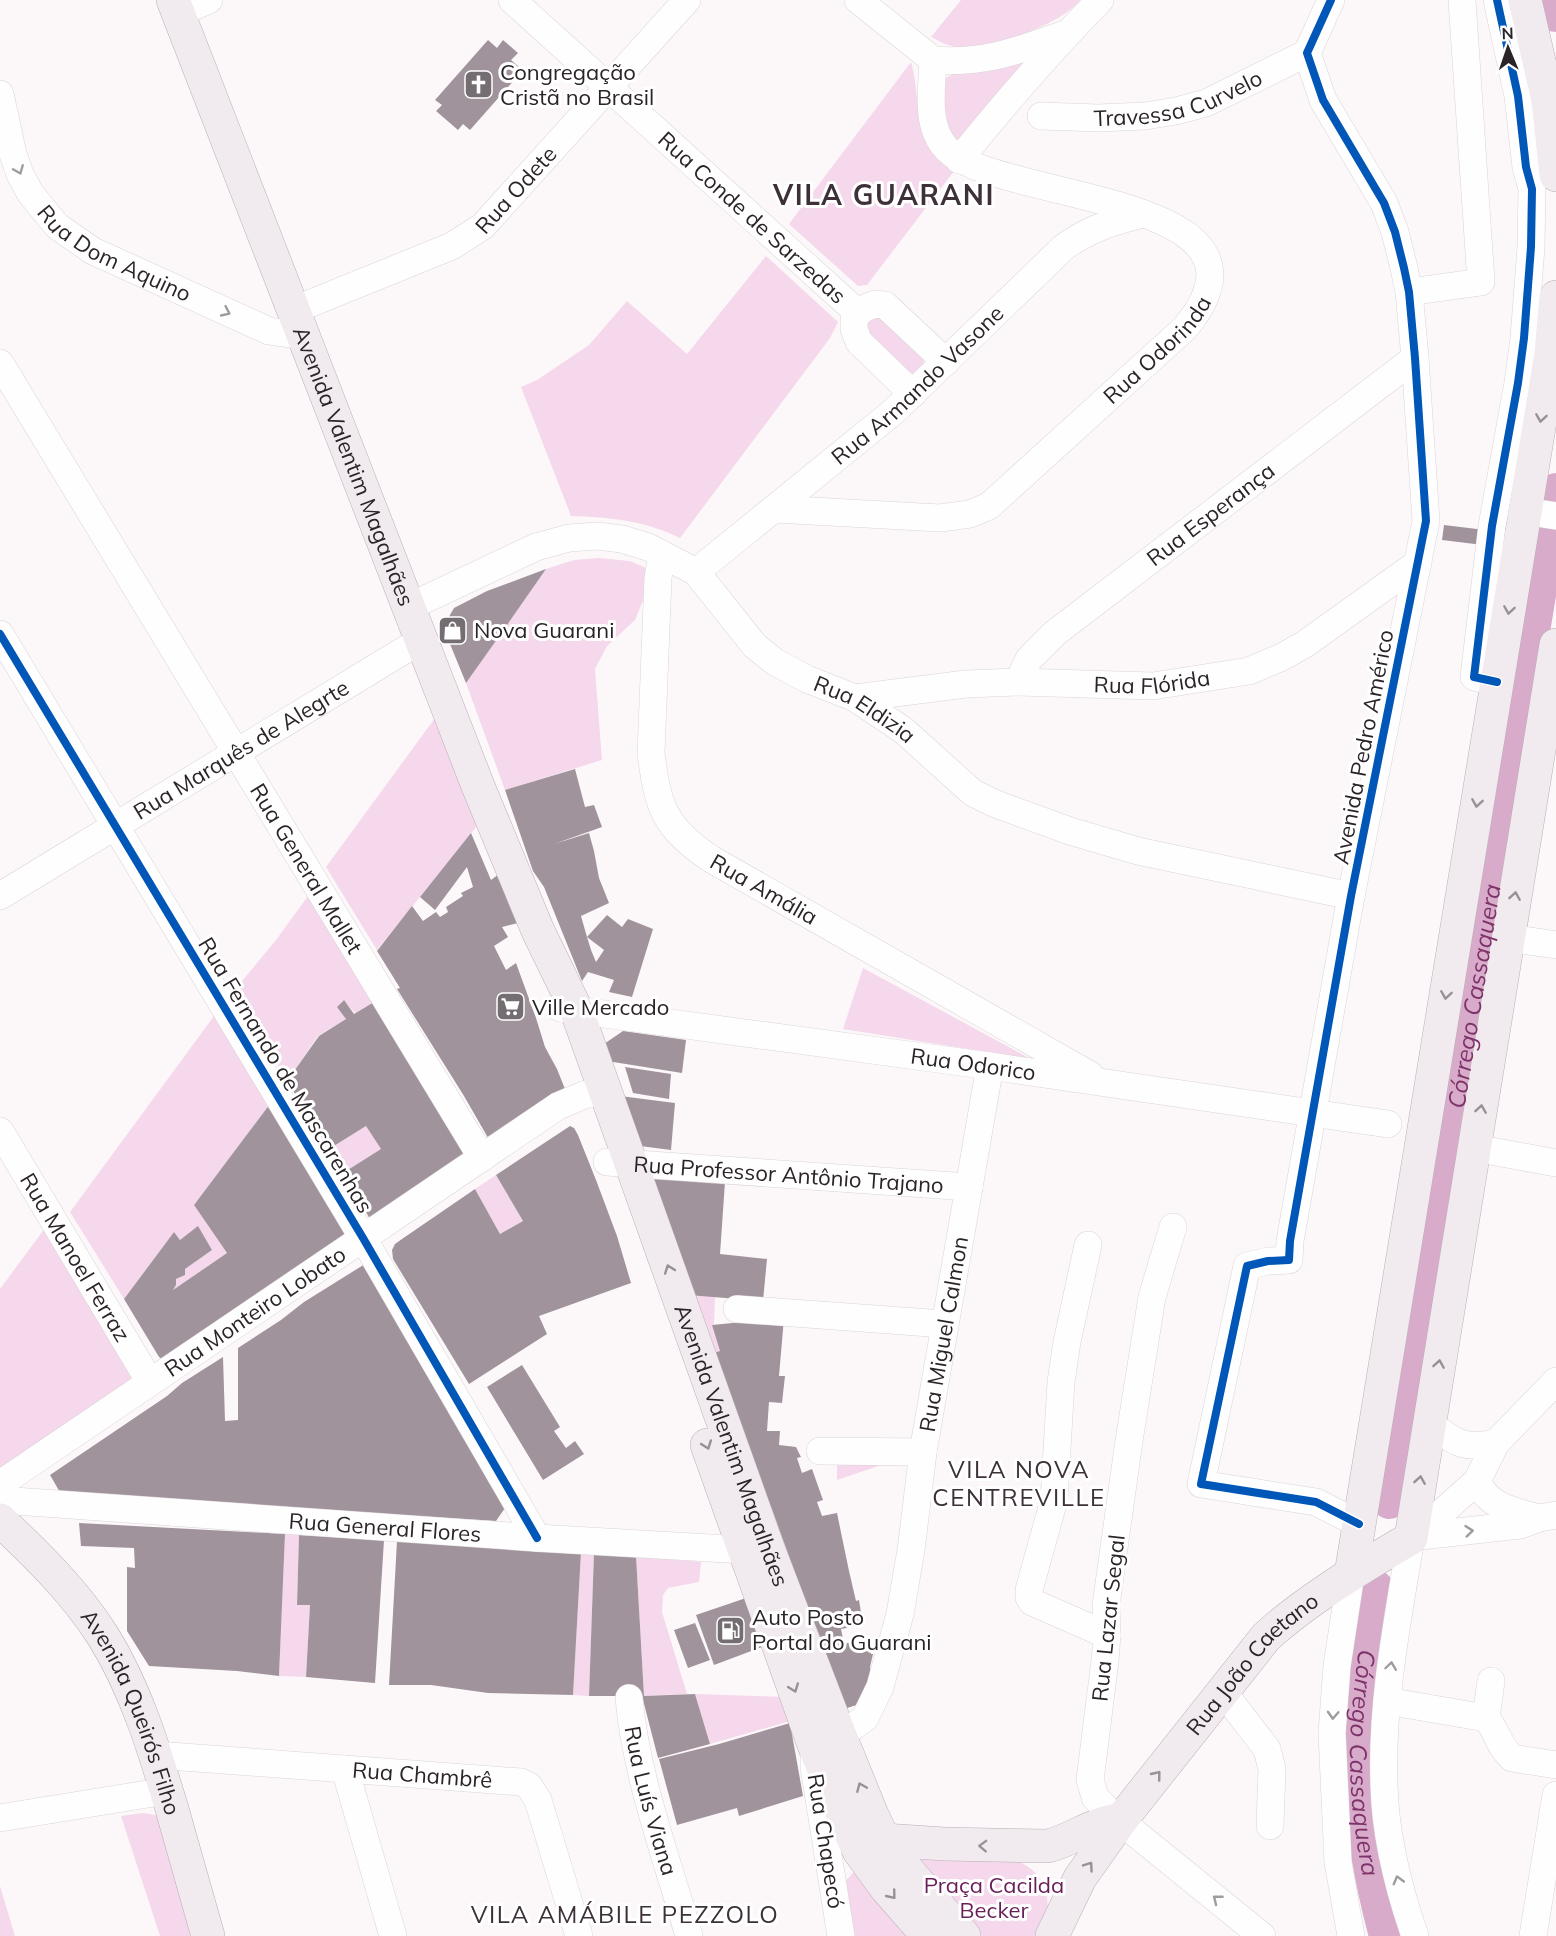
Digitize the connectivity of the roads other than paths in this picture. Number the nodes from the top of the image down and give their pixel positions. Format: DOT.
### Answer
graph roads {
  1 [pos="209,0"];
  2 [pos="512,0"];
  3 [pos="687,0"];
  4 [pos="858,0"];
  5 [pos="1100,0"];
  6 [pos="1331,0"];
  7 [pos="1462,0"];
  8 [pos="1497,0"];
  9 [pos="1525,0"];
  10 [pos="176,6"];
  11 [pos="1068,32"];
  12 [pos="1306,53"];
  13 [pos="933,60"];
  14 [pos="608,87"];
  15 [pos="0,94"];
  16 [pos="1041,116"];
  17 [pos="959,160"];
  18 [pos="1556,175"];
  19 [pos="1143,214"];
  20 [pos="1409,292"];
  21 [pos="1556,297"];
  22 [pos="858,313"];
  23 [pos="299,323"];
  24 [pos="1415,358"];
  25 [pos="946,362"];
  26 [pos="0,363"];
  27 [pos="913,394"];
  28 [pos="775,509"];
  29 [pos="1540,513"];
  30 [pos="662,554"];
  31 [pos="1418,563"];
  32 [pos="696,572"];
  33 [pos="410,607"];
  34 [pos="0,634"];
  35 [pos="421,640"];
  36 [pos="1556,645"];
  37 [pos="1018,682"];
  38 [pos="1497,682"];
  39 [pos="855,698"];
  40 [pos="237,752"];
  41 [pos="1547,758"];
  42 [pos="116,825"];
  43 [pos="0,896"];
  44 [pos="1351,896"];
  45 [pos="1509,938"];
  46 [pos="1556,945"];
  47 [pos="568,1008"];
  48 [pos="990,1066"];
  49 [pos="1103,1083"];
  50 [pos="594,1093"];
  51 [pos="1313,1114"];
  52 [pos="1388,1124"];
  53 [pos="0,1131"];
  54 [pos="1475,1149"];
  55 [pos="482,1158"];
  56 [pos="619,1162"];
  57 [pos="1556,1163"];
  58 [pos="969,1187"];
  59 [pos="1173,1227"];
  60 [pos="363,1238"];
  61 [pos="1088,1245"];
  62 [pos="737,1309"];
  63 [pos="944,1324"];
  64 [pos="1556,1381"];
  65 [pos="150,1382"];
  66 [pos="1429,1422"];
  67 [pos="1496,1443"];
  68 [pos="820,1451"];
  69 [pos="923,1452"];
  70 [pos="1477,1481"];
  71 [pos="0,1484"];
  72 [pos="0,1500"];
  73 [pos="1547,1517"];
  74 [pos="0,1520"];
  75 [pos="1359,1524"];
  76 [pos="537,1538"];
  77 [pos="1411,1538"];
  78 [pos="757,1551"];
  79 [pos="1351,1574"];
  80 [pos="1107,1635"];
  81 [pos="1491,1680"];
  82 [pos="1223,1692"];
  83 [pos="629,1698"];
  84 [pos="1387,1701"];
  85 [pos="1486,1718"];
  86 [pos="827,1741"];
  87 [pos="156,1755"];
  88 [pos="1556,1765"];
  89 [pos="345,1769"];
  90 [pos="166,1791"];
  91 [pos="1556,1795"];
  92 [pos="0,1818"];
  93 [pos="1120,1820"];
  94 [pos="1270,1826"];
  95 [pos="872,1846"];
  96 [pos="1033,1847"];
  97 [pos="833,1888"];
  98 [pos="1059,1928"];
  99 [pos="208,1936"];
  100 [pos="393,1936"];
  101 [pos="579,1936"];
  102 [pos="689,1936"];
  103 [pos="841,1936"];
  104 [pos="928,1936"];
  105 [pos="964,1936"];
  106 [pos="1262,1936"];
  107 [pos="1351,1936"];
  108 [pos="1415,1936"];
  109 [pos="1533,1936"];
  1 -- 10 [label="street"];
  2 -- 14 [label="street, Rua Conde de Sarzedas"];
  3 -- 14 [label="street, Rua Odete"];
  4 -- 13 [label="street"];
  5 -- 11 [label="street"];
  6 -- 12 [label="street"];
  7 -- 20 [label="street"];
  8 -- 38 [label="street"];
  9 -- 18 [label="main road"];
  10 -- 23 [label="main road, Avenida Valentim Magalhães"];
  11 -- 13 [label="street"];
  11 -- 17 [label="street"];
  12 -- 16 [label="street, Travessa Curvelo"];
  12 -- 20 [label="street, Avenida Pedro Américo"];
  13 -- 17 [label="street, Rua Odorinda"];
  14 -- 22 [label="street, Rua Conde de Sarzedas"];
  14 -- 23 [label="street, Rua Odete"];
  15 -- 23 [label="street, Rua Dom Aquino, one-way"];
  17 -- 19 [label="street, Rua Odorinda"];
  19 -- 25 [label="street, Rua Armando Vasone"];
  19 -- 28 [label="street, Rua Odorinda"];
  20 -- 24 [label="street, Avenida Pedro Américo"];
  21 -- 29 [label="main road, one-way"];
  22 -- 25 [label="street, Rua Conde de Sarzedas"];
  22 -- 27 [label="street, Rua Conde de Sarzedas"];
  23 -- 33 [label="main road, Avenida Valentim Magalhães"];
  24 -- 31 [label="street, Avenida Pedro Américo"];
  24 -- 37 [label="street, Rua Esperança"];
  25 -- 27 [label="street, Rua Armando Vasone"];
  26 -- 40 [label="street, Rua General Mallet"];
  27 -- 28 [label="street, Rua Armando Vasone"];
  28 -- 32 [label="street, Rua Armando Vasone"];
  29 -- 38 [label="main road, one-way"];
  30 -- 32 [label="street, Rua Eldizia"];
  30 -- 33 [label="street, Rua Eldizia"];
  30 -- 49 [label="street, Rua Amália"];
  31 -- 37 [label="street, Rua Flórida"];
  31 -- 44 [label="street, Avenida Pedro Américo"];
  32 -- 39 [label="street, Rua Eldizia"];
  33 -- 35 [label="main road, Avenida Valentim Magalhães"];
  34 -- 42 [label="street, Rua Fernando de Mascarenhas"];
  35 -- 40 [label="street, Rua Marquês de Alegrte"];
  35 -- 47 [label="main road, Avenida Valentim Magalhães"];
  36 -- 41 [label="main road"];
  37 -- 39 [label="street, Rua Flórida"];
  38 -- 75 [label="main road, one-way"];
  39 -- 44 [label="street, Rua Eldizia"];
  40 -- 42 [label="street, Rua Marquês de Alegrte"];
  40 -- 55 [label="street, Rua General Mallet"];
  45 -- 41 [label="main road, one-way"];
  42 -- 43 [label="street, Rua Marquês de Alegrte"];
  42 -- 60 [label="street, Rua Fernando de Mascarenhas"];
  44 -- 51 [label="street, Avenida Pedro Américo"];
  45 -- 46 [label="street"];
  54 -- 45 [label="main road, one-way"];
  47 -- 48 [label="street, Rua Odorico"];
  47 -- 50 [label="main road, Avenida Valentim Magalhães"];
  48 -- 49 [label="street, Rua Odorico"];
  48 -- 58 [label="street, Rua Miguel Calmon"];
  49 -- 51 [label="street, Rua Odorico"];
  50 -- 55 [label="street, Rua Monteiro Lobato"];
  50 -- 56 [label="main road, Avenida Valentim Magalhães"];
  51 -- 52 [label="street, Rua Odorico"];
  51 -- 75 [label="street, Avenida Pedro Américo"];
  53 -- 65 [label="street, Rua Manoel Ferraz"];
  54 -- 57 [label="street"];
  66 -- 54 [label="main road, one-way"];
  55 -- 60 [label="street, Rua Monteiro Lobato"];
  56 -- 58 [label="street, Rua Professor Antônio Trajano"];
  56 -- 78 [label="main road, Avenida Valentim Magalhães"];
  58 -- 63 [label="street, Rua Miguel Calmon"];
  59 -- 80 [label="street, Rua Lazar Segal"];
  60 -- 65 [label="street, Rua Monteiro Lobato"];
  60 -- 76 [label="street, Rua Fernando de Mascarenhas"];
  61 -- 80 [label="street"];
  62 -- 63 [label="street"];
  63 -- 69 [label="street, Rua Miguel Calmon"];
  64 -- 67 [label="street"];
  65 -- 71 [label="street, Rua Monteiro Lobato"];
  66 -- 67 [label="street"];
  77 -- 66 [label="main road, one-way"];
  67 -- 70 [label="street"];
  68 -- 69 [label="street"];
  69 -- 86 [label="street, Rua Miguel Calmon"];
  70 -- 73 [label="street"];
  70 -- 77 [label="street"];
  72 -- 76 [label="street, Rua General Flores"];
  77 -- 73 [label="street, one-way"];
  74 -- 87 [label="main road, Avenida Queirós Filho"];
  75 -- 79 [label="main road"];
  76 -- 78 [label="street, Rua General Flores"];
  77 -- 79 [label="main road, Rua João Caetano"];
  84 -- 77 [label="street, one-way"];
  78 -- 86 [label="main road, Avenida Valentim Magalhães"];
  79 -- 82 [label="main road, Rua João Caetano"];
  79 -- 107 [label="street, one-way"];
  80 -- 93 [label="street, Rua Lazar Segal"];
  81 -- 85 [label="street"];
  93 -- 82 [label="main road, Rua João Caetano, one-way"];
  82 -- 94 [label="street"];
  83 -- 102 [label="street, Rua Luís Viana"];
  84 -- 85 [label="street"];
  108 -- 84 [label="street, one-way"];
  85 -- 88 [label="street"];
  86 -- 95 [label="main road, Avenida Valentim Magalhães"];
  86 -- 97 [label="street, Rua Chapecó"];
  87 -- 89 [label="street, Rua Chambrê"];
  87 -- 90 [label="main road, Avenida Queirós Filho"];
  89 -- 100 [label="street"];
  89 -- 101 [label="street, Rua Chambrê"];
  90 -- 92 [label="street"];
  90 -- 99 [label="main road, Avenida Queirós Filho"];
  91 -- 109 [label="street"];
  93 -- 96 [label="main road"];
  98 -- 93 [label="main road, Rua João Caetano, one-way"];
  106 -- 93 [label="street, Rua Lazar Segal, one-way"];
  96 -- 95 [label="main road, one-way"];
  95 -- 97 [label="street"];
  95 -- 104 [label="main road, Avenida Valentim Magalhães, one-way"];
  95 -- 105 [label="main road, Avenida Valentim Magalhães"];
  96 -- 98 [label="main road"];
  97 -- 103 [label="street, Rua Chapecó"];
}
